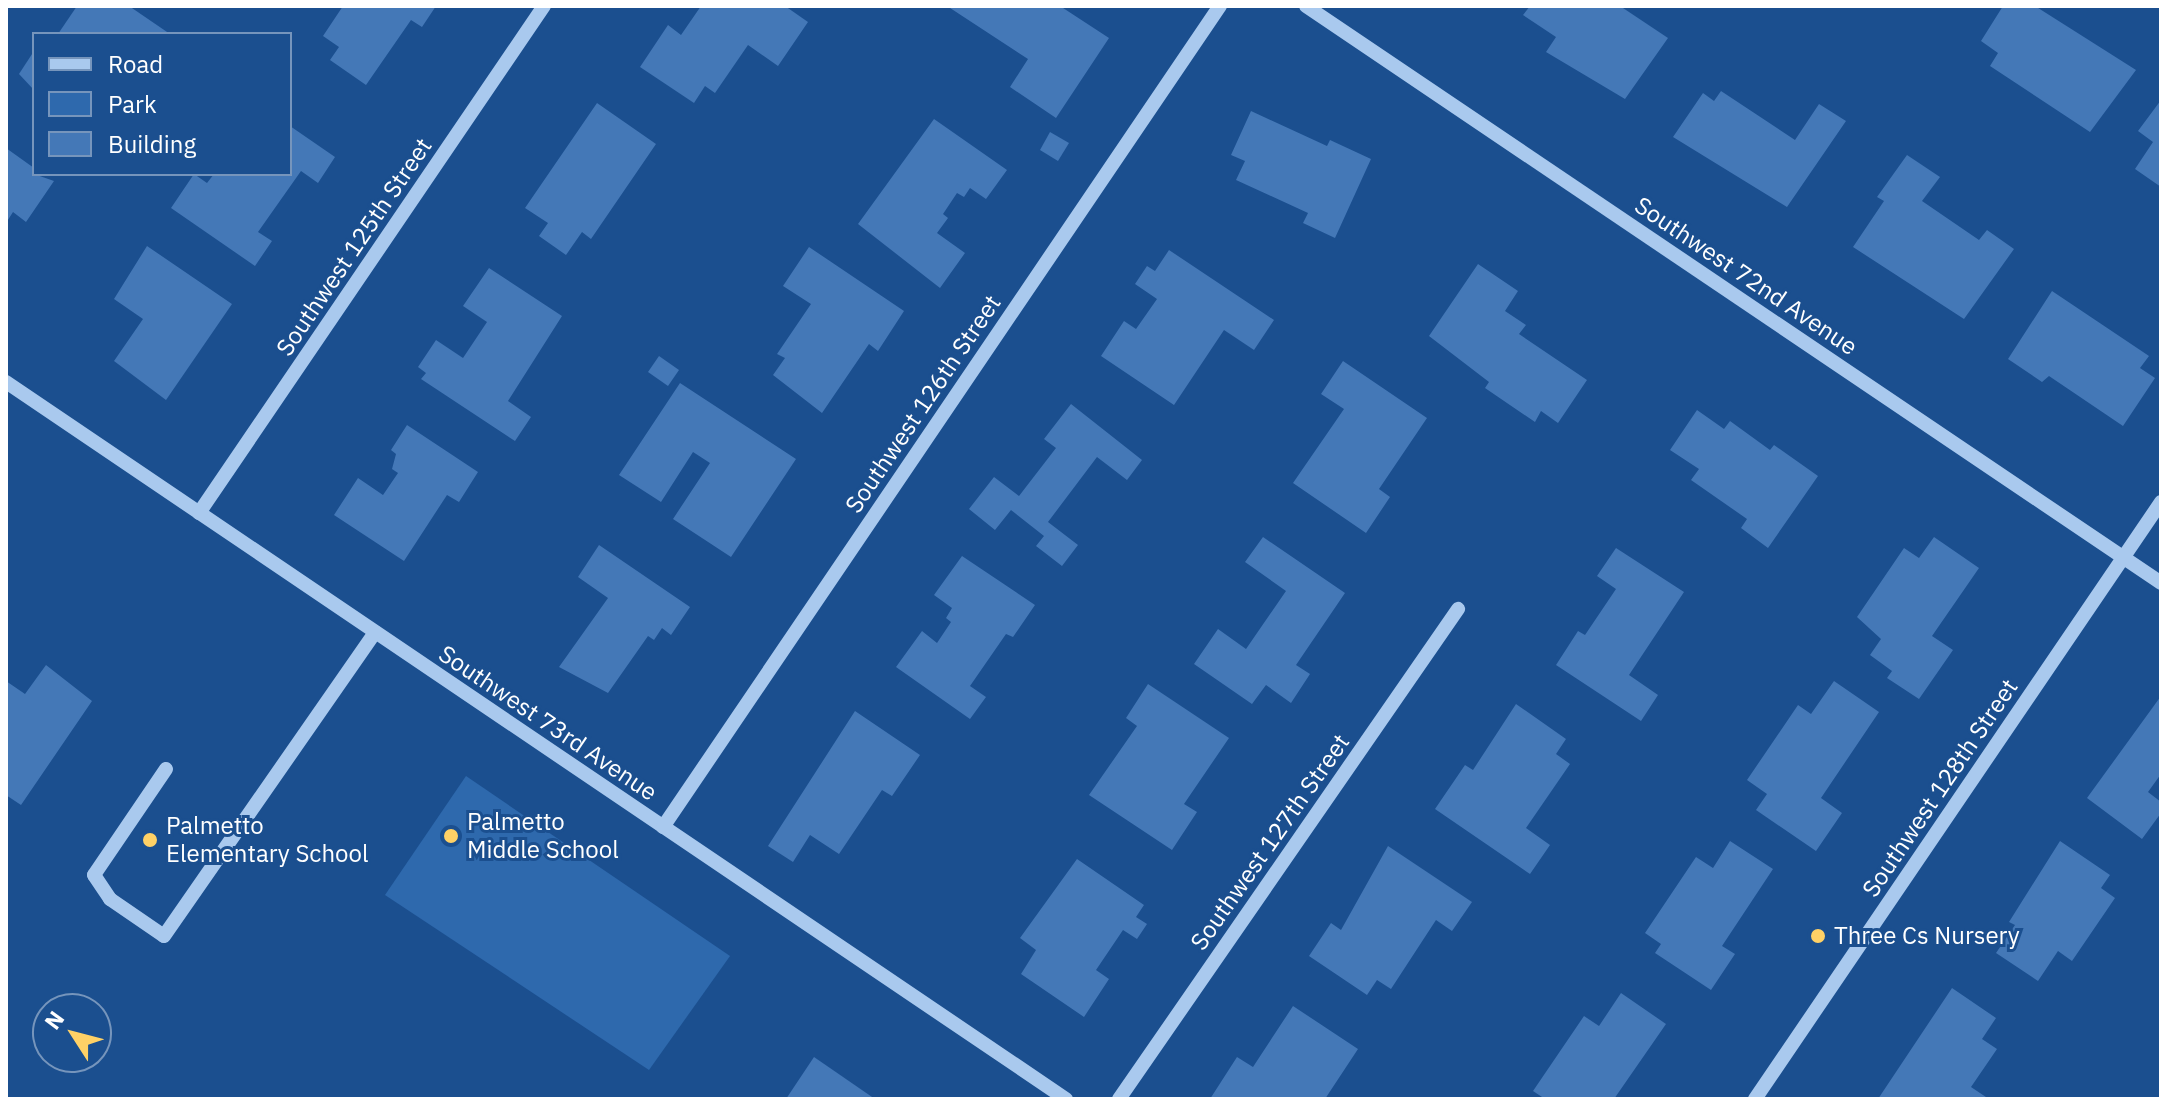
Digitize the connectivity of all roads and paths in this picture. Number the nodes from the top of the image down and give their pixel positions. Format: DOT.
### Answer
graph roads {
  1 [pos="544,6"];
  2 [pos="1220,6"];
  3 [pos="1306,6"];
  4 [pos="6,382"];
  5 [pos="2161,502"];
  6 [pos="199,513"];
  7 [pos="2123,557"];
  8 [pos="2161,583"];
  9 [pos="1458,609"];
  10 [pos="375,632"];
  11 [pos="166,769"];
  12 [pos="663,827"];
  13 [pos="1066,1099"];
  14 [pos="1119,1099"];
  15 [pos="1755,1099"];
  1 -- 6 [label="street, Southwest 125th Street"];
  2 -- 12 [label="street, Southwest 126th Street"];
  3 -- 7 [label="street, Southwest 72nd Avenue"];
  4 -- 6 [label="street, Southwest 73rd Avenue"];
  5 -- 7 [label="street, Southwest 128th Street"];
  6 -- 10 [label="street, Southwest 73rd Avenue"];
  7 -- 8 [label="street, Southwest 72nd Avenue"];
  7 -- 15 [label="street, Southwest 128th Street"];
  9 -- 14 [label="street, Southwest 127th Street"];
  10 -- 11 [label="street"];
  10 -- 12 [label="street, Southwest 73rd Avenue"];
  12 -- 13 [label="street, Southwest 73rd Avenue"];
}
